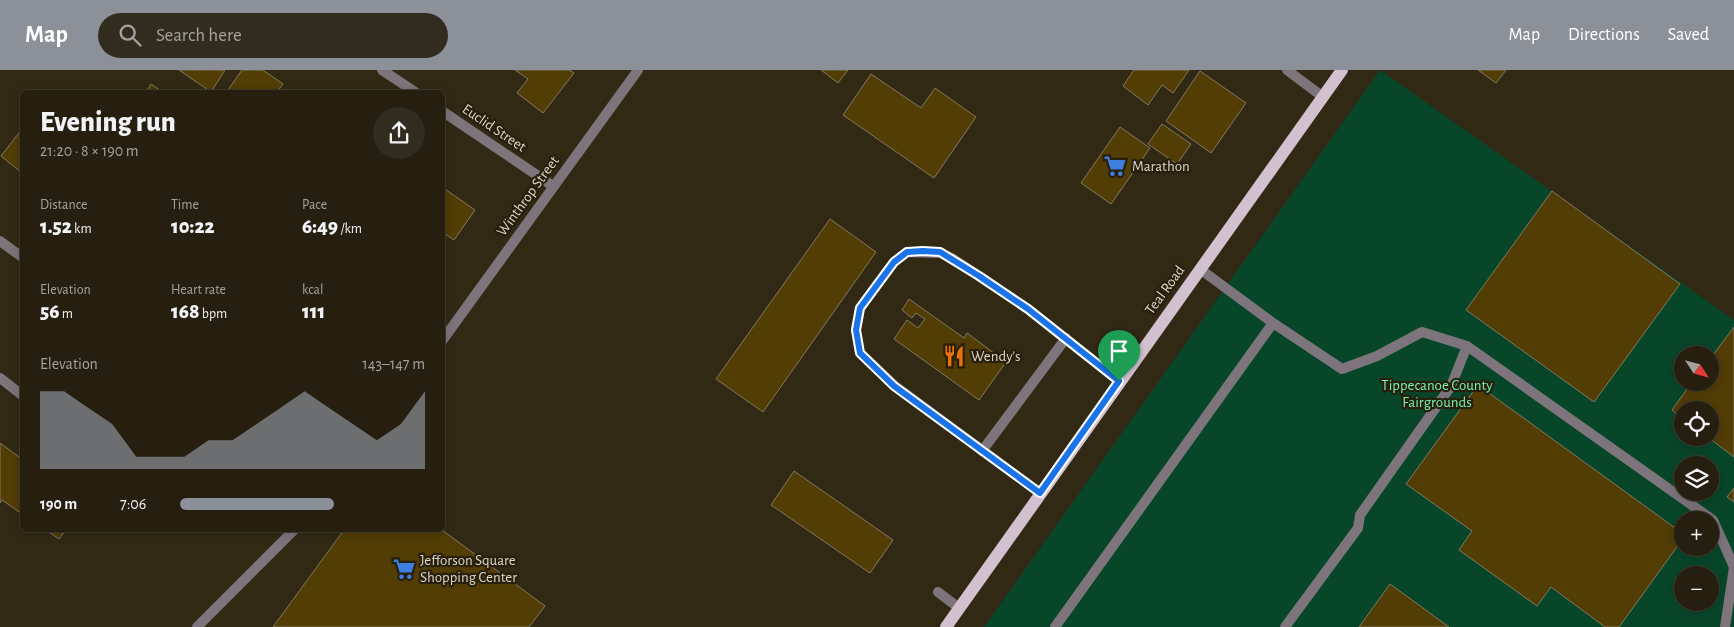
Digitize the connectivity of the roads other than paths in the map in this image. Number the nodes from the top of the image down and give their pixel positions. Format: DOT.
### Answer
graph roads {
  1 [pos="382,70"];
  2 [pos="638,70"];
  3 [pos="1287,70"];
  4 [pos="1342,70"];
  5 [pos="412,90"];
  6 [pos="1323,96"];
  7 [pos="445,113"];
  8 [pos="553,186"];
  9 [pos="0,241"];
  10 [pos="20,256"];
  11 [pos="1200,269"];
  12 [pos="1273,323"];
  13 [pos="445,337"];
  14 [pos="1066,338"];
  15 [pos="1466,346"];
  16 [pos="0,378"];
  17 [pos="1119,381"];
  18 [pos="20,393"];
  19 [pos="982,451"];
  20 [pos="1040,493"];
  21 [pos="292,532"];
  22 [pos="938,592"];
  23 [pos="959,608"];
  24 [pos="197,627"];
  25 [pos="946,627"];
  26 [pos="1056,627"];
  27 [pos="1285,627"];
  28 [pos="1725,627"];
  1 -- 5 [label="street"];
  2 -- 8 [label="street, Winthrop Street"];
  3 -- 6 [label="street"];
  4 -- 6 [label="main road, Teal Road"];
  6 -- 11 [label="main road, Teal Road"];
  7 -- 8 [label="street, Euclid Street"];
  8 -- 13 [label="street, Winthrop Street"];
  9 -- 10 [label="street"];
  11 -- 12 [label="street"];
  11 -- 17 [label="main road, Teal Road"];
  12 -- 15 [label="street"];
  12 -- 26 [label="street"];
  14 -- 17 [label="street"];
  14 -- 19 [label="street"];
  14 -- 19 [label="street"];
  15 -- 27 [label="street"];
  15 -- 28 [label="street"];
  16 -- 18 [label="street"];
  17 -- 20 [label="main road, Teal Road"];
  19 -- 20 [label="street"];
  20 -- 23 [label="main road, Teal Road"];
  21 -- 24 [label="street"];
  22 -- 23 [label="street"];
  23 -- 25 [label="main road, Teal Road"];
}
